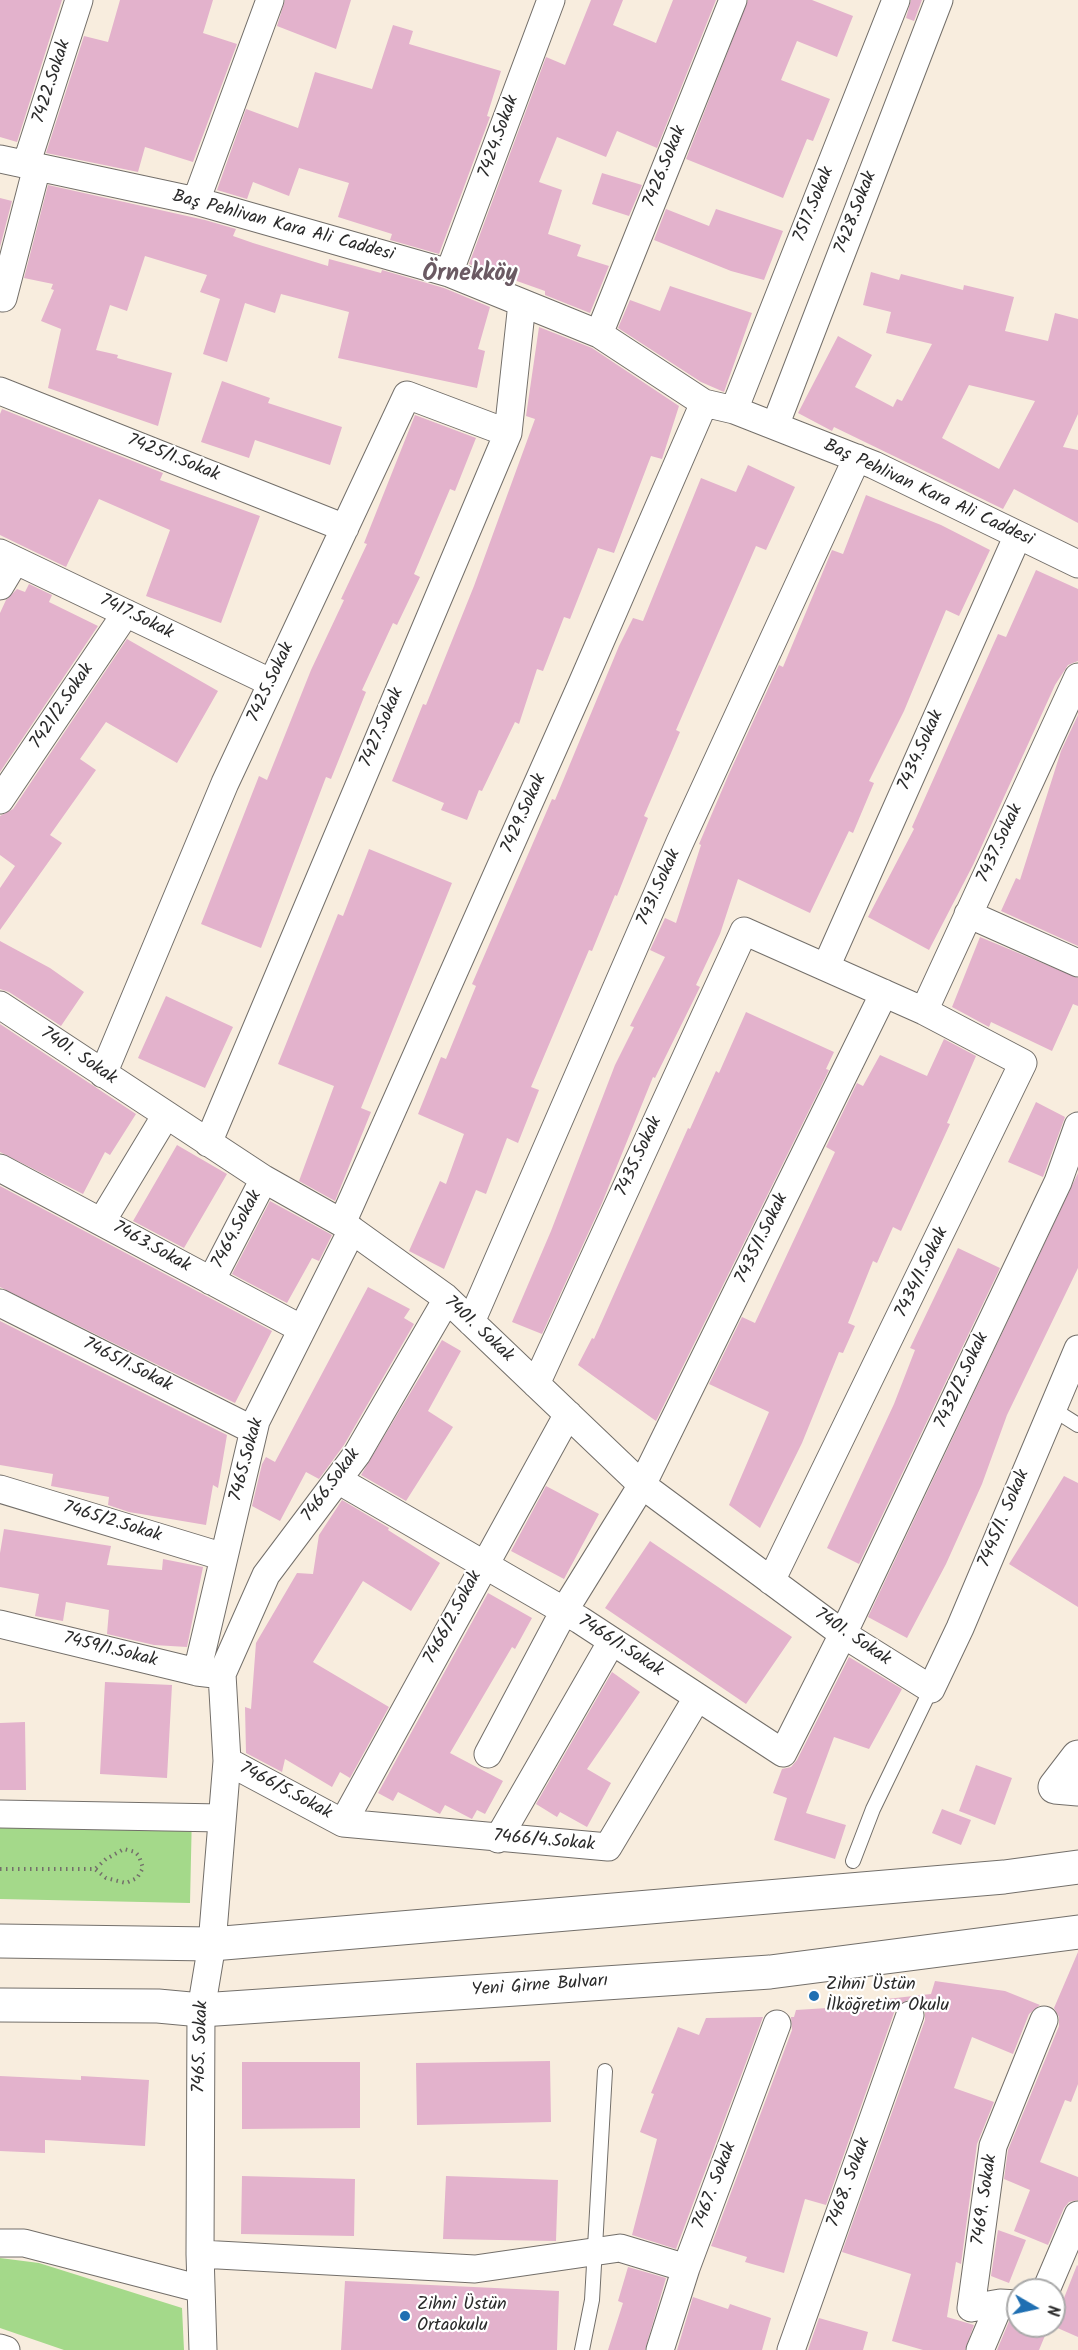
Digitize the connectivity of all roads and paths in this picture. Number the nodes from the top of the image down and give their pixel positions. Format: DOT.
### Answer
graph roads {
  1 [pos="79,0"];
  2 [pos="270,0"];
  3 [pos="551,0"];
  4 [pos="733,0"];
  5 [pos="896,0"];
  6 [pos="939,0"];
  7 [pos="0,159"];
  8 [pos="32,166"];
  9 [pos="196,201"];
  10 [pos="449,273"];
  11 [pos="3,298"];
  12 [pos="522,303"];
  13 [pos="598,334"];
  14 [pos="0,391"];
  15 [pos="704,403"];
  16 [pos="734,410"];
  17 [pos="775,426"];
  18 [pos="508,433"];
  19 [pos="857,458"];
  20 [pos="345,528"];
  21 [pos="1017,535"];
  22 [pos="8,557"];
  23 [pos="1078,564"];
  24 [pos="0,586"];
  25 [pos="126,614"];
  26 [pos="1078,677"];
  27 [pos="272,683"];
  28 [pos="0,800"];
  29 [pos="968,914"];
  30 [pos="1078,963"];
  31 [pos="826,967"];
  32 [pos="884,993"];
  33 [pos="0,1005"];
  34 [pos="924,1011"];
  35 [pos="103,1074"];
  36 [pos="166,1115"];
  37 [pos="1078,1126"];
  38 [pos="208,1143"];
  39 [pos="0,1168"];
  40 [pos="264,1179"];
  41 [pos="102,1221"];
  42 [pos="347,1226"];
  43 [pos="211,1281"];
  44 [pos="447,1299"];
  45 [pos="0,1303"];
  46 [pos="471,1322"];
  47 [pos="302,1329"];
  48 [pos="1078,1349"];
  49 [pos="536,1384"];
  50 [pos="1051,1408"];
  51 [pos="568,1414"];
  52 [pos="1078,1425"];
  53 [pos="253,1430"];
  54 [pos="338,1480"];
  55 [pos="642,1485"];
  56 [pos="0,1489"];
  57 [pos="224,1557"];
  58 [pos="482,1565"];
  59 [pos="771,1581"];
  60 [pos="564,1611"];
  61 [pos="0,1624"];
  62 [pos="843,1634"];
  63 [pos="612,1641"];
  64 [pos="209,1673"];
  65 [pos="931,1689"];
  66 [pos="697,1698"];
  67 [pos="489,1754"];
  68 [pos="1078,1757"];
  69 [pos="227,1761"];
  70 [pos="1078,1789"];
  71 [pos="0,1814"];
  72 [pos="222,1818"];
  73 [pos="343,1823"];
  74 [pos="498,1839"];
  75 [pos="853,1861"];
  76 [pos="1078,1867"];
  77 [pos="0,1869"];
  78 [pos="95,1869"];
  79 [pos="1078,1932"];
  80 [pos="0,1941"];
  81 [pos="212,1944"];
  82 [pos="0,2006"];
  83 [pos="201,2010"];
  84 [pos="910,2015"];
  85 [pos="1044,2020"];
  86 [pos="777,2024"];
  87 [pos="605,2071"];
  88 [pos="1078,2215"];
  89 [pos="0,2243"];
  90 [pos="595,2252"];
  91 [pos="200,2254"];
  92 [pos="686,2268"];
  93 [pos="1051,2278"];
  94 [pos="201,2289"];
  95 [pos="1006,2303"];
  96 [pos="1006,2308"];
  97 [pos="0,2348"];
  98 [pos="6,2350"];
  99 [pos="203,2350"];
  100 [pos="582,2350"];
  101 [pos="660,2350"];
  102 [pos="791,2350"];
  103 [pos="980,2350"];
  1 -- 8 [label="street, 7422.Sokak"];
  2 -- 9 [label="street"];
  3 -- 10 [label="street, 7424.Sokak"];
  4 -- 13 [label="street, 7426.Sokak"];
  5 -- 16 [label="street, 7517.Sokak"];
  6 -- 17 [label="street, 7428.Sokak"];
  7 -- 8 [label="street, Baş Pehlivan Kara Ali Caddesi"];
  8 -- 9 [label="street, Baş Pehlivan Kara Ali Caddesi"];
  8 -- 11 [label="street, 7422.Sokak"];
  9 -- 10 [label="street, Baş Pehlivan Kara Ali Caddesi"];
  10 -- 12 [label="street, Baş Pehlivan Kara Ali Caddesi"];
  12 -- 13 [label="street, Baş Pehlivan Kara Ali Caddesi"];
  12 -- 18 [label="street, 7427.Sokak"];
  13 -- 15 [label="street, Baş Pehlivan Kara Ali Caddesi"];
  14 -- 20 [label="street, 7425/1.Sokak"];
  15 -- 16 [label="street, Baş Pehlivan Kara Ali Caddesi"];
  15 -- 42 [label="street, 7429.Sokak"];
  16 -- 17 [label="street, Baş Pehlivan Kara Ali Caddesi"];
  17 -- 19 [label="street, Baş Pehlivan Kara Ali Caddesi"];
  18 -- 20 [label="street, 7425.Sokak"];
  18 -- 38 [label="street, 7427.Sokak"];
  19 -- 21 [label="street, Baş Pehlivan Kara Ali Caddesi"];
  19 -- 46 [label="street, 7431.Sokak"];
  20 -- 27 [label="street, 7425.Sokak"];
  21 -- 23 [label="street, Baş Pehlivan Kara Ali Caddesi"];
  21 -- 31 [label="street, 7434.Sokak"];
  22 -- 24 [label="street"];
  22 -- 25 [label="street, 7417.Sokak"];
  25 -- 27 [label="street, 7417.Sokak"];
  25 -- 28 [label="street, 7421/2.Sokak"];
  26 -- 29 [label="street, 7437.Sokak"];
  27 -- 35 [label="street, 7425.Sokak"];
  29 -- 30 [label="street"];
  29 -- 34 [label="street, 7437.Sokak"];
  31 -- 32 [label="street"];
  31 -- 49 [label="street, 7435.Sokak"];
  32 -- 34 [label="street"];
  32 -- 55 [label="street, 7435/1.Sokak"];
  33 -- 35 [label="street, 7401. Sokak"];
  34 -- 59 [label="street, 7434/1.Sokak"];
  35 -- 36 [label="street, 7401. Sokak"];
  36 -- 38 [label="street, 7401. Sokak"];
  36 -- 41 [label="street"];
  37 -- 62 [label="street, 7432/2.Sokak"];
  38 -- 40 [label="street, 7401. Sokak"];
  39 -- 41 [label="street, 7463.Sokak"];
  40 -- 42 [label="street, 7401. Sokak"];
  40 -- 43 [label="street, 7464.Sokak"];
  41 -- 43 [label="street, 7463.Sokak"];
  42 -- 44 [label="street, 7401. Sokak"];
  42 -- 47 [label="street, 7465.Sokak"];
  43 -- 47 [label="street, 7463.Sokak"];
  44 -- 46 [label="street, 7401. Sokak"];
  44 -- 54 [label="street, 7466.Sokak"];
  45 -- 53 [label="street, 7465/1.Sokak"];
  46 -- 49 [label="street, 7401. Sokak"];
  47 -- 53 [label="street, 7465.Sokak"];
  48 -- 50 [label="street, 7445/1. Sokak"];
  49 -- 51 [label="street, 7401. Sokak"];
  50 -- 52 [label="lane"];
  50 -- 65 [label="street, 7445/1. Sokak"];
  51 -- 55 [label="street, 7401. Sokak"];
  51 -- 58 [label="street, 7466/2.Sokak"];
  53 -- 57 [label="street, 7465.Sokak"];
  54 -- 58 [label="street, 7466/1.Sokak"];
  54 -- 64 [label="street, 7466.Sokak"];
  55 -- 59 [label="street, 7401. Sokak"];
  55 -- 60 [label="street, 7435/1.Sokak"];
  56 -- 57 [label="street, 7465/2.Sokak"];
  57 -- 64 [label="street, 7465.Sokak"];
  58 -- 60 [label="street, 7466/1.Sokak"];
  58 -- 73 [label="street, 7466/2.Sokak"];
  59 -- 62 [label="street, 7401. Sokak"];
  60 -- 63 [label="street, 7466/1.Sokak"];
  60 -- 67 [label="street, 7435/1.Sokak"];
  61 -- 64 [label="street, 7459/1.Sokak"];
  62 -- 65 [label="street, 7401. Sokak"];
  62 -- 66 [label="street, 7466/1.Sokak"];
  63 -- 66 [label="street, 7466/1.Sokak"];
  63 -- 74 [label="street"];
  64 -- 69 [label="street, 7465. Sokak"];
  65 -- 75 [label="lane"];
  66 -- 74 [label="street, 7466/4.Sokak"];
  68 -- 70 [label="main road"];
  69 -- 72 [label="street, 7465. Sokak"];
  69 -- 73 [label="street, 7466/5.Sokak"];
  71 -- 72 [label="street"];
  72 -- 81 [label="street, 7465. Sokak"];
  73 -- 74 [label="street, 7466/4.Sokak"];
  76 -- 81 [label="main road"];
  77 -- 78 [label="path"];
  78 -- 78 [label="path"];
  79 -- 83 [label="main road, Yeni Girne Bulvarı"];
  80 -- 81 [label="main road"];
  81 -- 83 [label="street, 7465. Sokak"];
  82 -- 83 [label="main road, Yeni Girne Bulvarı"];
  83 -- 91 [label="street, 7465. Sokak"];
  84 -- 102 [label="street, 7468. Sokak"];
  85 -- 95 [label="street, 7469. Sokak"];
  86 -- 92 [label="street, 7467. Sokak"];
  87 -- 90 [label="lane"];
  88 -- 93 [label="street"];
  89 -- 94 [label="street"];
  90 -- 91 [label="street"];
  90 -- 92 [label="street"];
  90 -- 100 [label="lane"];
  91 -- 94 [label="street, 7465. Sokak"];
  92 -- 101 [label="street, 7467. Sokak"];
  94 -- 99 [label="street, 7465. Sokak"];
  96 -- 103 [label="street, 7469. Sokak"];
  97 -- 98 [label="street"];
}
